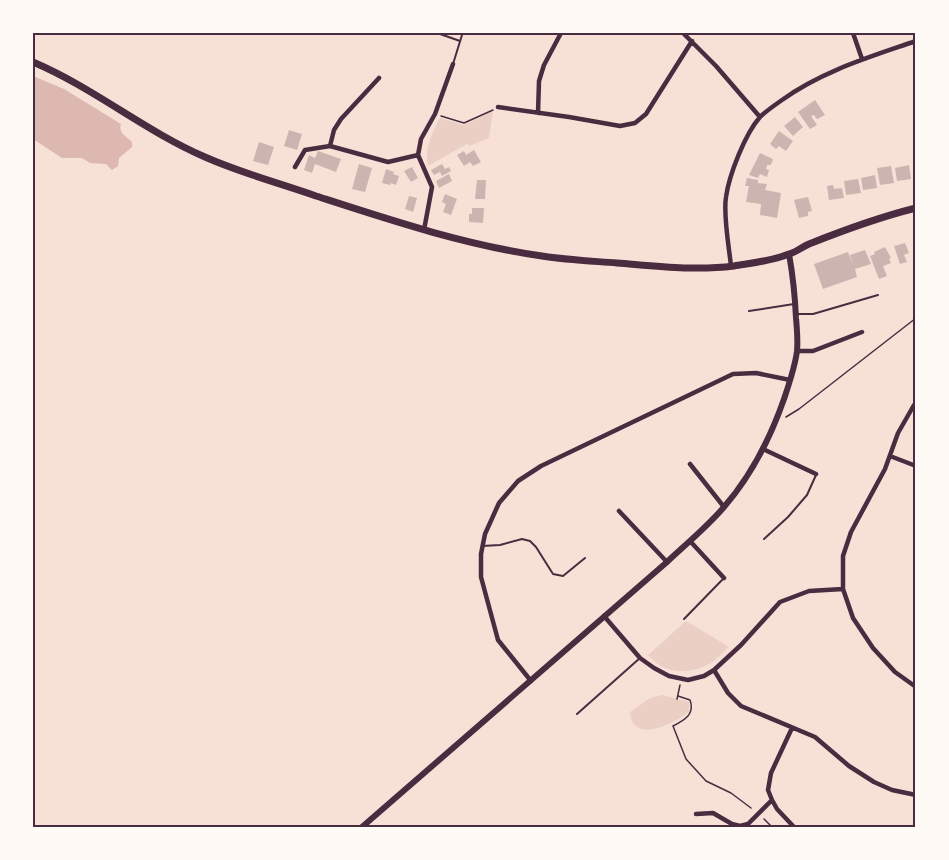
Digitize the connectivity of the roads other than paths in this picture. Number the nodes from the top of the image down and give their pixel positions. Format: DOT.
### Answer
graph roads {
  1 [pos="561,33"];
  2 [pos="683,33"];
  3 [pos="853,33"];
  4 [pos="440,34"];
  5 [pos="462,35"];
  6 [pos="460,41"];
  7 [pos="692,41"];
  8 [pos="916,41"];
  9 [pos="862,59"];
  10 [pos="33,62"];
  11 [pos="453,64"];
  12 [pos="379,78"];
  13 [pos="498,107"];
  14 [pos="538,113"];
  15 [pos="760,117"];
  16 [pos="330,146"];
  17 [pos="418,155"];
  18 [pos="295,167"];
  19 [pos="916,208"];
  20 [pos="424,230"];
  21 [pos="789,254"];
  22 [pos="731,266"];
  23 [pos="878,295"];
  24 [pos="796,304"];
  25 [pos="749,311"];
  26 [pos="796,314"];
  27 [pos="862,332"];
  28 [pos="797,351"];
  29 [pos="790,380"];
  30 [pos="916,404"];
  31 [pos="763,450"];
  32 [pos="890,456"];
  33 [pos="690,464"];
  34 [pos="916,466"];
  35 [pos="816,474"];
  36 [pos="724,507"];
  37 [pos="620,511"];
  38 [pos="764,539"];
  39 [pos="690,541"];
  40 [pos="483,546"];
  41 [pos="585,558"];
  42 [pos="667,562"];
  43 [pos="724,578"];
  44 [pos="843,589"];
  45 [pos="604,616"];
  46 [pos="684,619"];
  47 [pos="640,658"];
  48 [pos="714,670"];
  49 [pos="531,681"];
  50 [pos="916,687"];
  51 [pos="577,714"];
  52 [pos="792,728"];
  53 [pos="916,795"];
  54 [pos="772,801"];
  55 [pos="696,814"];
  56 [pos="740,826"];
  57 [pos="362,827"];
  58 [pos="794,827"];
  1 -- 14 [label="street"];
  2 -- 7 [label="street"];
  3 -- 9 [label="street"];
  4 -- 6 [label="lane"];
  5 -- 6 [label="lane"];
  6 -- 11 [label="lane"];
  7 -- 14 [label="street"];
  7 -- 15 [label="street"];
  8 -- 9 [label="street"];
  9 -- 15 [label="street"];
  10 -- 20 [label="main road"];
  11 -- 17 [label="street"];
  12 -- 16 [label="street"];
  13 -- 14 [label="street"];
  15 -- 22 [label="street"];
  16 -- 17 [label="street"];
  16 -- 18 [label="street"];
  17 -- 20 [label="street"];
  19 -- 21 [label="main road"];
  20 -- 22 [label="main road"];
  21 -- 22 [label="main road"];
  21 -- 24 [label="main road"];
  23 -- 26 [label="lane"];
  24 -- 25 [label="lane"];
  24 -- 26 [label="main road"];
  26 -- 28 [label="main road"];
  27 -- 28 [label="street"];
  28 -- 29 [label="main road"];
  29 -- 31 [label="main road"];
  29 -- 40 [label="street"];
  30 -- 32 [label="street"];
  31 -- 35 [label="street"];
  31 -- 36 [label="main road"];
  32 -- 34 [label="street"];
  32 -- 44 [label="street"];
  33 -- 36 [label="street"];
  35 -- 38 [label="lane"];
  36 -- 39 [label="main road"];
  37 -- 42 [label="street"];
  39 -- 42 [label="main road"];
  39 -- 43 [label="street"];
  40 -- 41 [label="lane"];
  40 -- 49 [label="street"];
  42 -- 45 [label="main road"];
  43 -- 46 [label="lane"];
  44 -- 48 [label="street"];
  44 -- 50 [label="street"];
  45 -- 47 [label="street"];
  45 -- 49 [label="main road"];
  47 -- 48 [label="street"];
  47 -- 51 [label="lane"];
  48 -- 52 [label="street"];
  49 -- 57 [label="main road"];
  52 -- 53 [label="street"];
  52 -- 54 [label="street"];
  54 -- 56 [label="street"];
  54 -- 58 [label="street"];
  55 -- 56 [label="street"];
}
